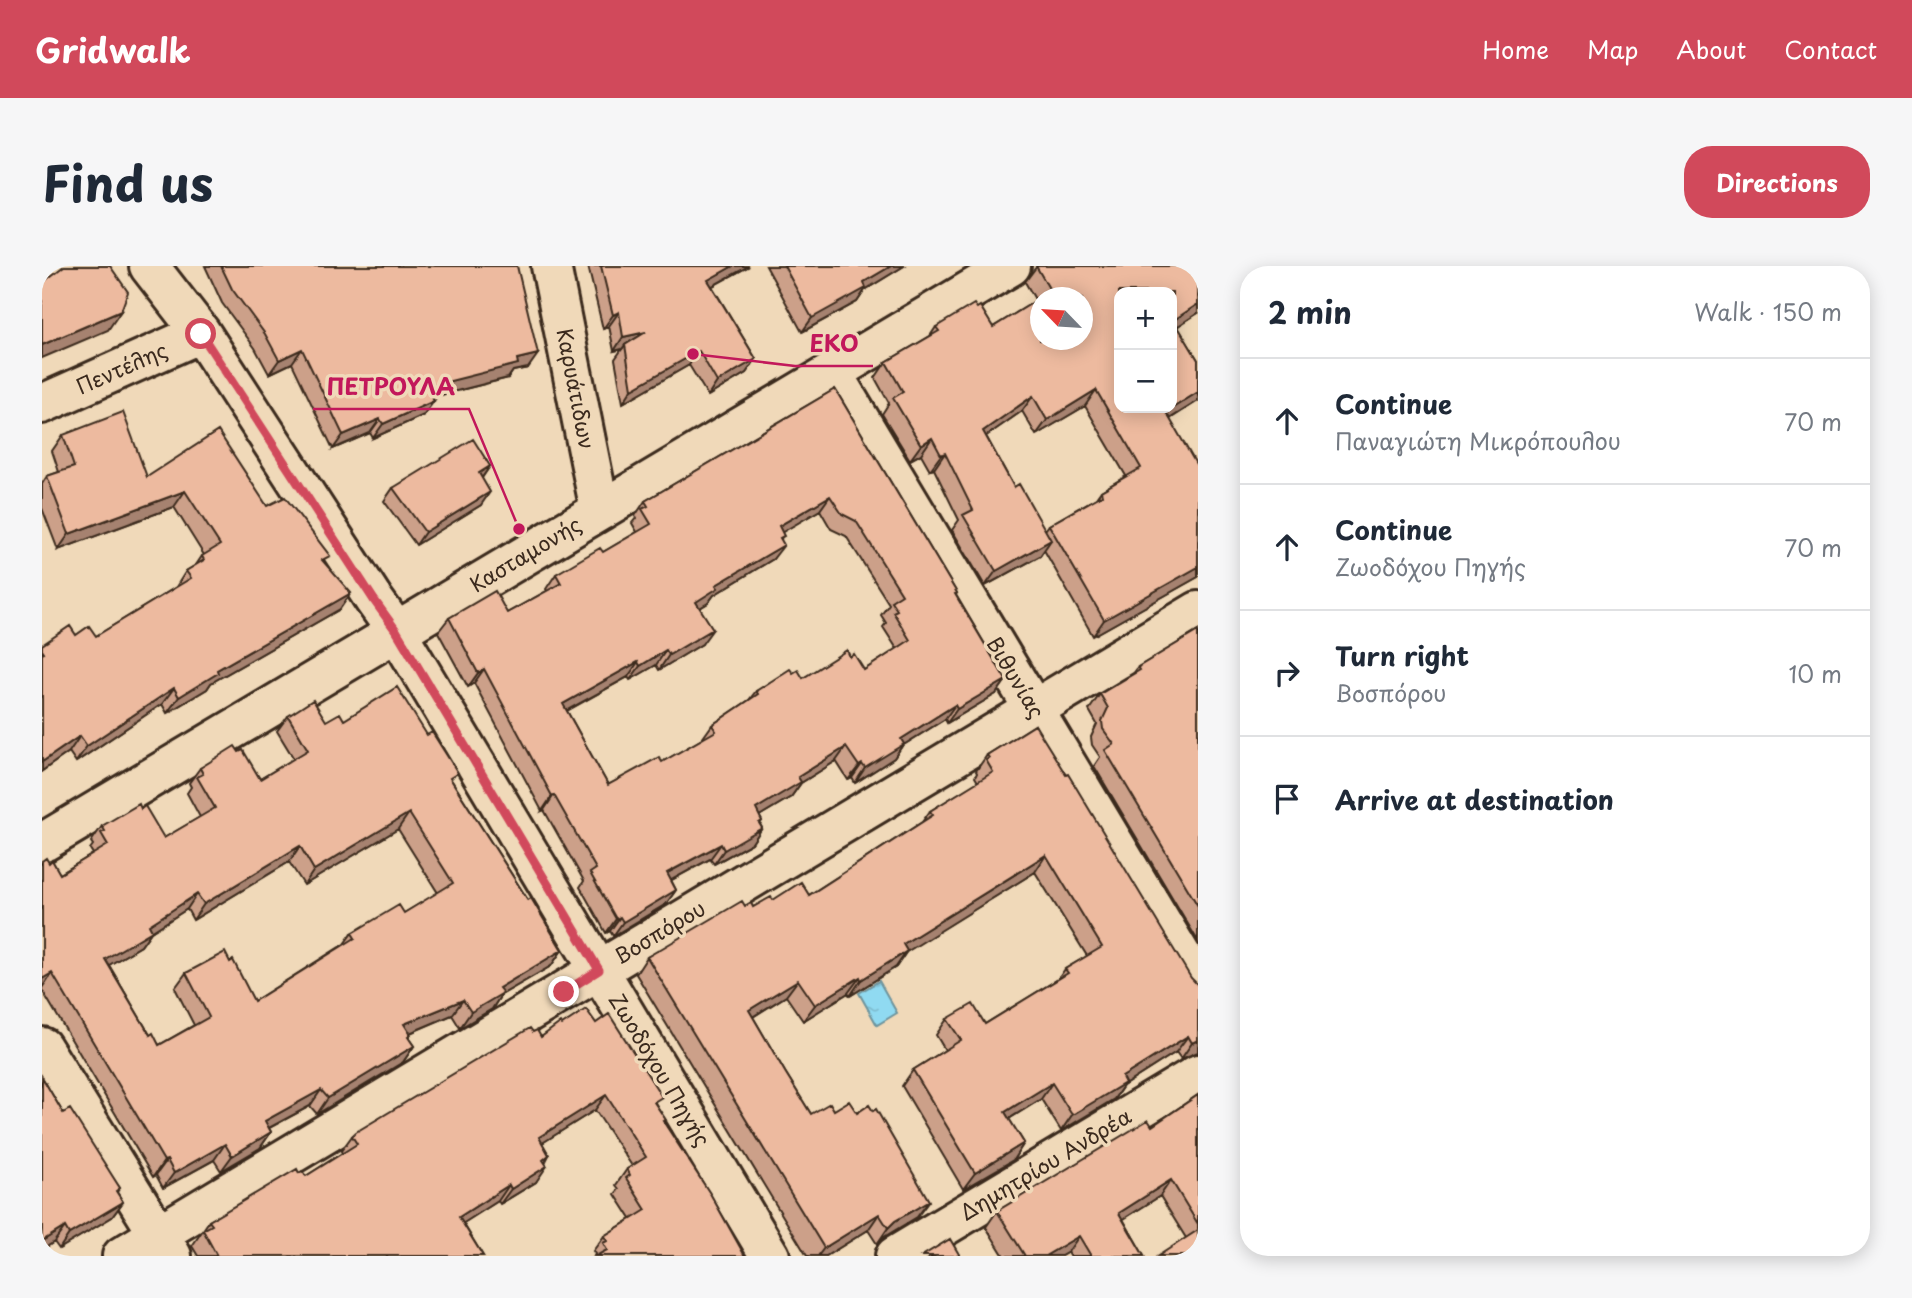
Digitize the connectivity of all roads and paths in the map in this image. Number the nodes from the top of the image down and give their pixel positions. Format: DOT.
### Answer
graph roads {
  1 [pos="149,266"];
  2 [pos="551,266"];
  3 [pos="1011,266"];
  4 [pos="201,334"];
  5 [pos="831,373"];
  6 [pos="42,404"];
  7 [pos="600,511"];
  8 [pos="1198,611"];
  9 [pos="397,632"];
  10 [pos="1034,709"];
  11 [pos="42,844"];
  12 [pos="599,970"];
  13 [pos="1198,983"];
  14 [pos="42,1047"];
  15 [pos="1198,1074"];
  16 [pos="165,1245"];
  17 [pos="122,1256"];
  18 [pos="770,1256"];
  19 [pos="895,1256"];
  1 -- 4 [label="street, Ζωοδόχου Πηγής"];
  2 -- 7 [label="street, Καρυάτιδων"];
  3 -- 5 [label="street, Κασταμονής"];
  4 -- 6 [label="street, Πεντέλης"];
  4 -- 9 [label="street, Ζωοδόχου Πηγής"];
  5 -- 7 [label="street, Κασταμονής"];
  5 -- 10 [label="street, Βιθυνίας"];
  7 -- 9 [label="street, Κασταμονής"];
  8 -- 10 [label="street, Βοσπόρου"];
  9 -- 11 [label="street, Κασταμονής"];
  9 -- 12 [label="street, Ζωοδόχου Πηγής"];
  10 -- 12 [label="street, Βοσπόρου"];
  10 -- 13 [label="street, Βιθυνίας"];
  12 -- 16 [label="street, Βοσπόρου"];
  12 -- 18 [label="street, Ζωοδόχου Πηγής"];
  14 -- 16 [label="street"];
  15 -- 19 [label="street, Δημητρίου Ανδρέα"];
  16 -- 17 [label="street, Βοσπόρου"];
}
